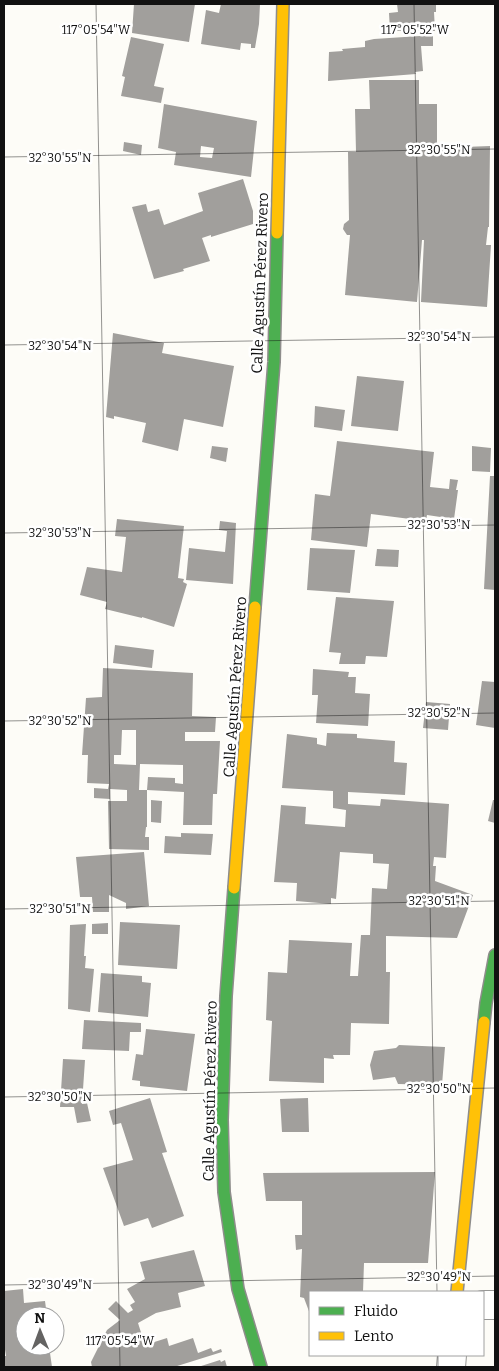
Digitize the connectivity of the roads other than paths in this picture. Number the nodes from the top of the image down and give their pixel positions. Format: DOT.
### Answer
graph roads {
  1 [pos="283,4"];
  2 [pos="495,955"];
  3 [pos="491,1003"];
  4 [pos="457,1291"];
  5 [pos="261,1367"];
  1 -- 5 [label="main road, Calle Agustín Pérez Rivero"];
  2 -- 3 [label="main road"];
  3 -- 4 [label="main road"];
}
